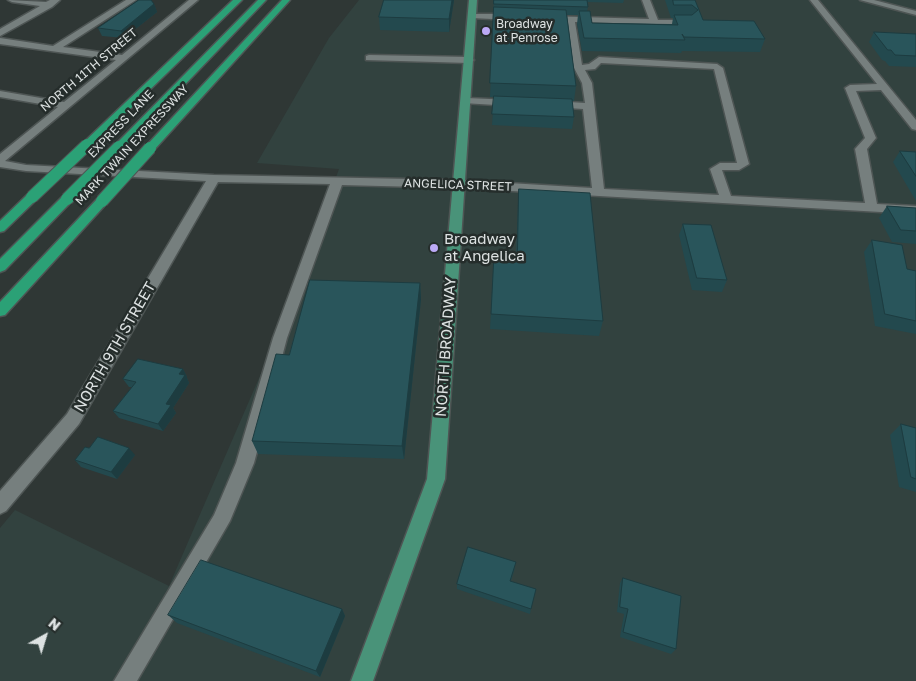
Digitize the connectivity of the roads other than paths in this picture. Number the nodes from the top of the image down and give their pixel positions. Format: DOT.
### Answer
graph roads {
  1 [pos="12,0"];
  2 [pos="132,0"];
  3 [pos="194,0"];
  4 [pos="238,0"];
  5 [pos="262,0"];
  6 [pos="286,0"];
  7 [pos="473,0"];
  8 [pos="646,0"];
  9 [pos="814,0"];
  10 [pos="864,0"];
  11 [pos="53,2"];
  12 [pos="916,13"];
  13 [pos="472,16"];
  14 [pos="520,18"];
  15 [pos="540,18"];
  16 [pos="656,22"];
  17 [pos="688,23"];
  18 [pos="570,24"];
  19 [pos="0,33"];
  20 [pos="0,41"];
  21 [pos="55,48"];
  22 [pos="123,58"];
  23 [pos="369,58"];
  24 [pos="468,60"];
  25 [pos="579,68"];
  26 [pos="885,87"];
  27 [pos="0,94"];
  28 [pos="466,101"];
  29 [pos="521,103"];
  30 [pos="540,104"];
  31 [pos="66,105"];
  32 [pos="588,106"];
  33 [pos="916,127"];
  34 [pos="0,162"];
  35 [pos="214,178"];
  36 [pos="337,181"];
  37 [pos="459,184"];
  38 [pos="598,192"];
  39 [pos="726,199"];
  40 [pos="872,208"];
  41 [pos="916,210"];
  42 [pos="0,228"];
  43 [pos="0,267"];
  44 [pos="0,311"];
  45 [pos="0,505"];
  46 [pos="125,681"];
  47 [pos="362,681"];
  1 -- 11 [label="street"];
  2 -- 21 [label="street"];
  3 -- 22 [label="street, NORTH 11TH STREET"];
  4 -- 42 [label="highway, MARK TWAIN EXPRESSWAY, bridge"];
  5 -- 43 [label="highway, EXPRESS LANE, bridge"];
  6 -- 44 [label="highway, MARK TWAIN EXPRESSWAY, bridge"];
  7 -- 13 [label="main road, NORTH BROADWAY"];
  8 -- 16 [label="street"];
  9 -- 26 [label="street"];
  10 -- 12 [label="street"];
  11 -- 19 [label="street"];
  13 -- 14 [label="street"];
  13 -- 24 [label="main road, NORTH BROADWAY"];
  15 -- 18 [label="street"];
  16 -- 17 [label="street"];
  16 -- 18 [label="street"];
  18 -- 25 [label="street"];
  20 -- 21 [label="street"];
  21 -- 22 [label="street"];
  22 -- 31 [label="street, NORTH 11TH STREET"];
  23 -- 24 [label="street"];
  24 -- 28 [label="main road, NORTH BROADWAY"];
  25 -- 32 [label="street"];
  25 -- 39 [label="street"];
  26 -- 33 [label="street"];
  26 -- 40 [label="street"];
  27 -- 31 [label="street"];
  28 -- 29 [label="street"];
  28 -- 37 [label="main road, NORTH BROADWAY"];
  30 -- 32 [label="street"];
  31 -- 34 [label="street, NORTH 11TH STREET"];
  32 -- 38 [label="street"];
  34 -- 35 [label="street, ANGELICA STREET"];
  35 -- 36 [label="street, ANGELICA STREET"];
  35 -- 45 [label="street, NORTH 9TH STREET"];
  36 -- 37 [label="street, ANGELICA STREET"];
  36 -- 46 [label="street"];
  37 -- 38 [label="street, ANGELICA STREET"];
  37 -- 47 [label="main road, NORTH BROADWAY"];
  38 -- 39 [label="street, ANGELICA STREET"];
  39 -- 40 [label="street, ANGELICA STREET"];
  40 -- 41 [label="street, ANGELICA STREET"];
}
